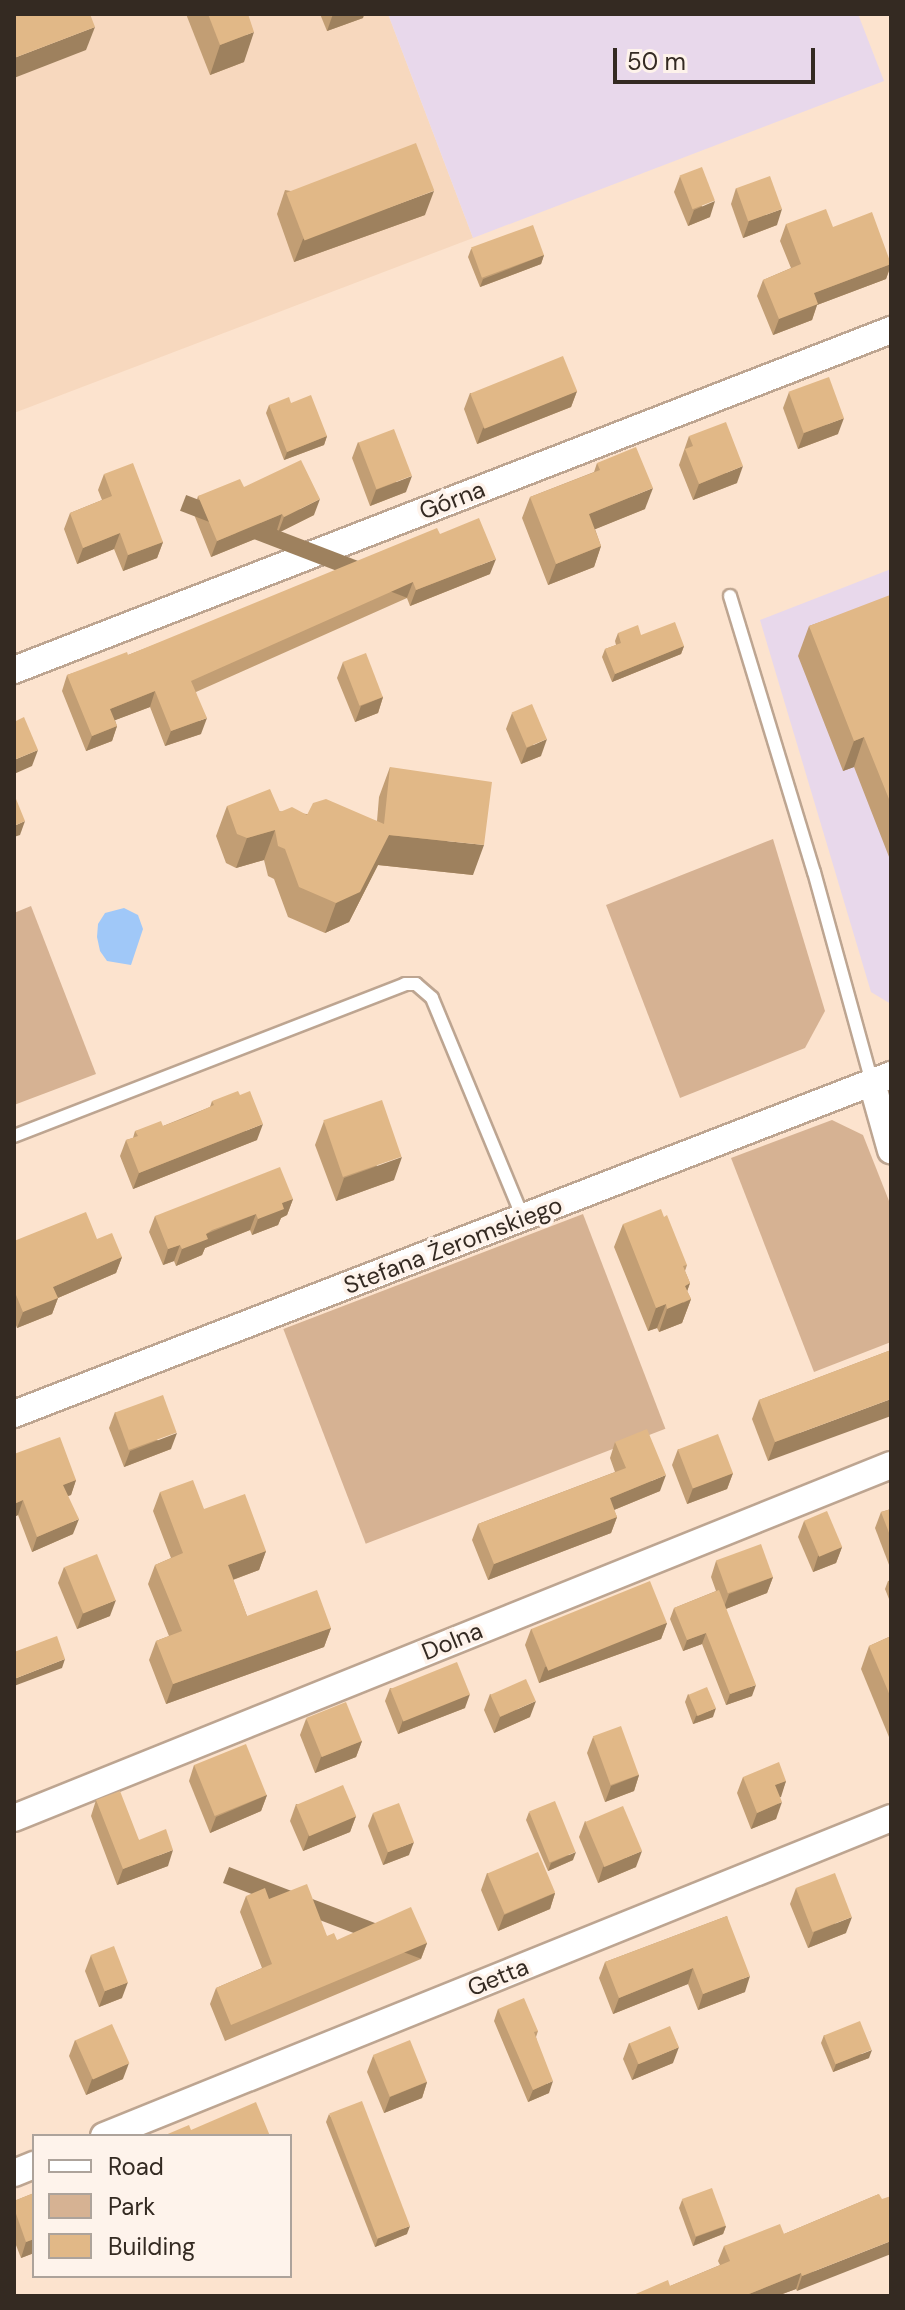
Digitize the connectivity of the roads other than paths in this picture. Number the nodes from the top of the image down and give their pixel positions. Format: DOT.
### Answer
graph roads {
  1 [pos="891,330"];
  2 [pos="730,596"];
  3 [pos="14,670"];
  4 [pos="882,1079"];
  5 [pos="14,1136"];
  6 [pos="891,1150"];
  7 [pos="523,1218"];
  8 [pos="14,1414"];
  9 [pos="891,1465"];
  10 [pos="14,1818"];
  11 [pos="891,1818"];
  12 [pos="109,2134"];
  1 -- 3 [label="street, Górna"];
  2 -- 4 [label="lane"];
  4 -- 6 [label="street"];
  4 -- 7 [label="street, Stefana Żeromskiego"];
  5 -- 7 [label="lane"];
  7 -- 8 [label="street, Stefana Żeromskiego"];
  9 -- 10 [label="street, Dolna"];
  11 -- 12 [label="street, Getta"];
}
